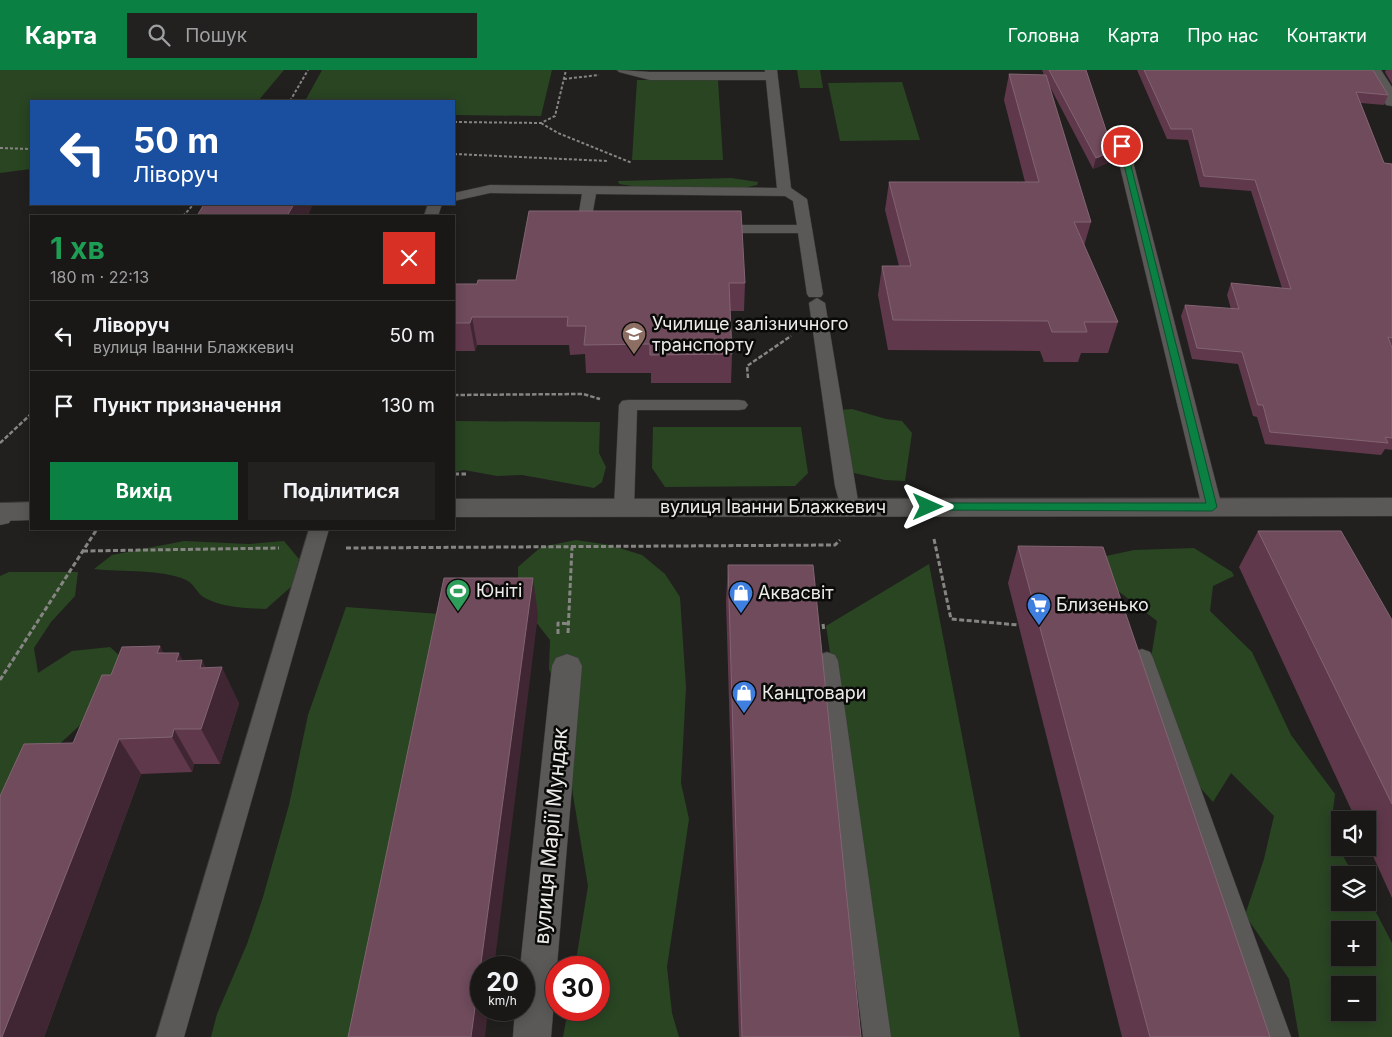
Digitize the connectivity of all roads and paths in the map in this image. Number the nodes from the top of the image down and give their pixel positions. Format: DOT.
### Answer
graph roads {
  1 [pos="308,70"];
  2 [pos="566,70"];
  3 [pos="624,70"];
  4 [pos="1373,70"];
  5 [pos="771,73"];
  6 [pos="564,79"];
  7 [pos="291,100"];
  8 [pos="1392,101"];
  9 [pos="455,123"];
  10 [pos="541,123"];
  11 [pos="1122,146"];
  12 [pos="0,148"];
  13 [pos="30,149"];
  14 [pos="635,164"];
  15 [pos="590,190"];
  16 [pos="787,192"];
  17 [pos="455,197"];
  18 [pos="193,205"];
  19 [pos="184,215"];
  20 [pos="620,229"];
  21 [pos="698,229"];
  22 [pos="805,229"];
  23 [pos="817,305"];
  24 [pos="748,383"];
  25 [pos="455,395"];
  26 [pos="628,405"];
  27 [pos="739,405"];
  28 [pos="30,415"];
  29 [pos="0,443"];
  30 [pos="849,507"];
  31 [pos="1212,507"];
  32 [pos="1392,507"];
  33 [pos="455,508"];
  34 [pos="624,508"];
  35 [pos="30,511"];
  36 [pos="1,512"];
  37 [pos="97,530"];
  38 [pos="319,530"];
  39 [pos="932,533"];
  40 [pos="747,546"];
  41 [pos="572,547"];
  42 [pos="280,548"];
  43 [pos="337,548"];
  44 [pos="83,551"];
  45 [pos="558,623"];
  46 [pos="1018,625"];
  47 [pos="1142,658"];
  48 [pos="827,661"];
  49 [pos="567,666"];
  50 [pos="0,680"];
  51 [pos="170,1037"];
  52 [pos="532,1037"];
  53 [pos="877,1037"];
  54 [pos="1277,1037"];
  1 -- 7 [label="path"];
  2 -- 6 [label="path"];
  3 -- 5 [label="lane"];
  3 -- 6 [label="path"];
  4 -- 8 [label="street"];
  5 -- 16 [label="lane"];
  6 -- 10 [label="path"];
  9 -- 10 [label="path"];
  10 -- 14 [label="path"];
  11 -- 31 [label="lane"];
  12 -- 13 [label="path"];
  15 -- 16 [label="lane"];
  15 -- 17 [label="lane"];
  15 -- 20 [label="lane"];
  16 -- 22 [label="lane"];
  18 -- 19 [label="path"];
  21 -- 22 [label="lane"];
  22 -- 23 [label="lane"];
  23 -- 24 [label="path"];
  23 -- 30 [label="lane"];
  25 -- 26 [label="path"];
  26 -- 27 [label="lane"];
  26 -- 34 [label="lane"];
  28 -- 29 [label="path"];
  30 -- 31 [label="street, вулиця Іванни Блажкевич"];
  30 -- 34 [label="street, вулиця Іванни Блажкевич"];
  31 -- 32 [label="street, вулиця Іванни Блажкевич"];
  33 -- 34 [label="street, вулиця Іванни Блажкевич"];
  35 -- 36 [label="street"];
  37 -- 44 [label="path"];
  38 -- 51 [label="lane"];
  39 -- 46 [label="path"];
  40 -- 41 [label="path"];
  41 -- 43 [label="path"];
  41 -- 45 [label="path"];
  42 -- 44 [label="path"];
  44 -- 50 [label="path"];
  47 -- 54 [label="lane"];
  48 -- 53 [label="lane"];
  49 -- 52 [label="street, вулиця Марії Мундяк"];
}
